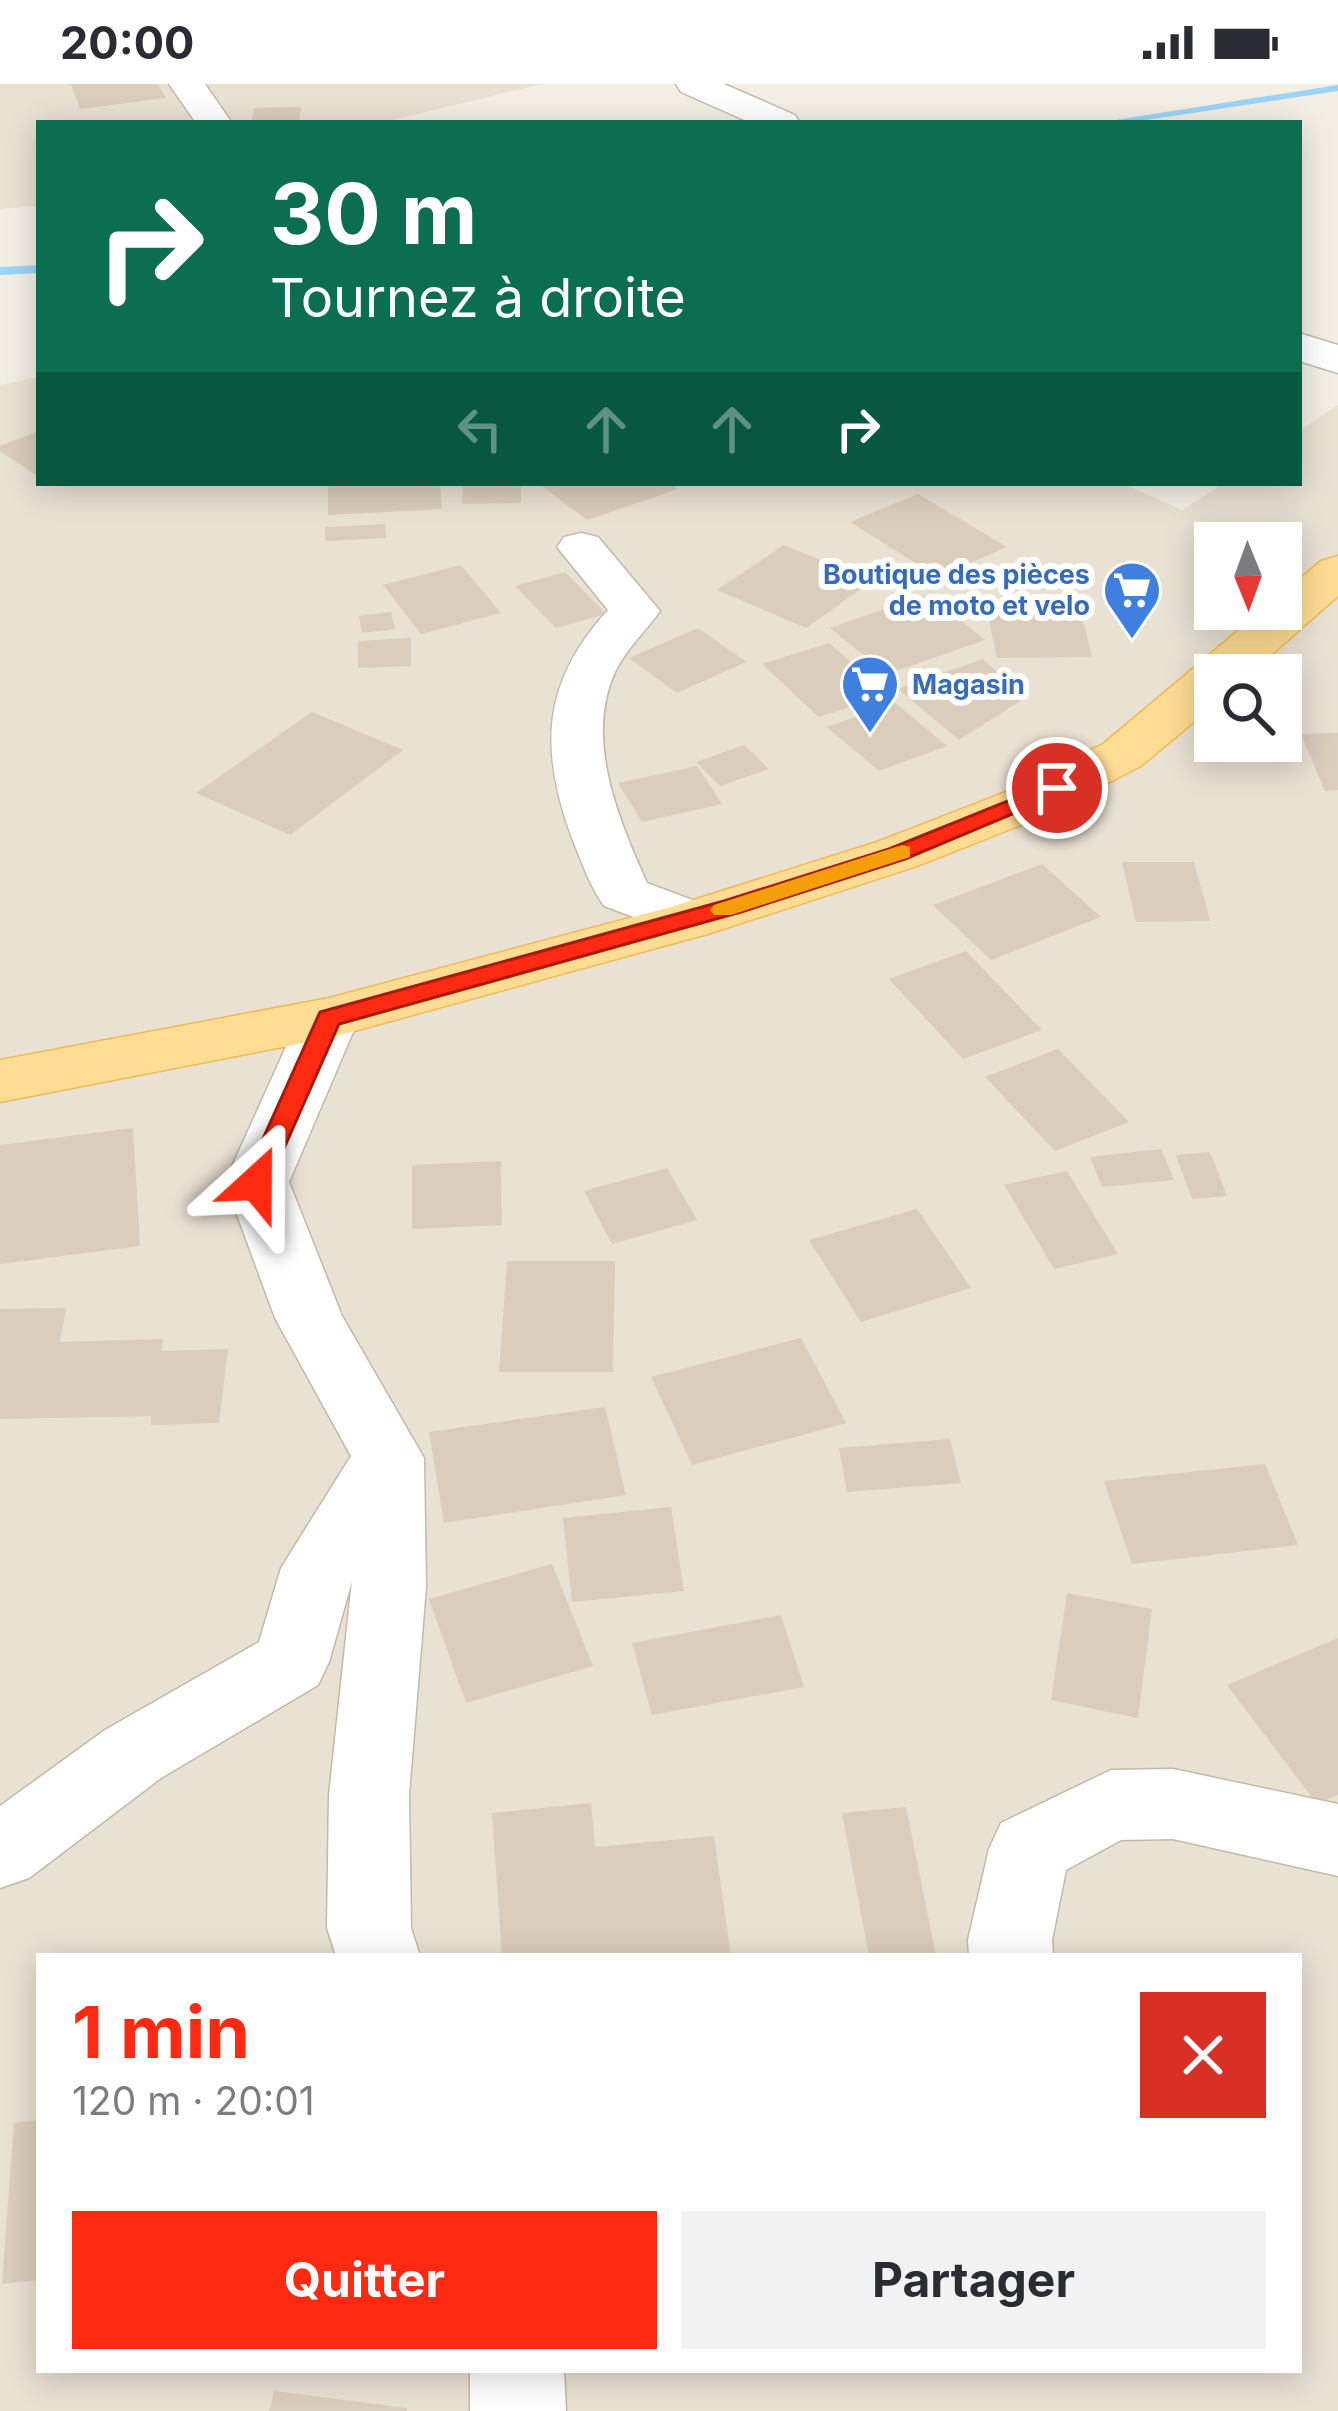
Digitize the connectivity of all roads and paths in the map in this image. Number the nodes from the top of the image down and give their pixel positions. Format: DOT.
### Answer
graph roads {
  1 [pos="188,84"];
  2 [pos="694,84"];
  3 [pos="212,120"];
  4 [pos="775,120"];
  5 [pos="1302,347"];
  6 [pos="1338,360"];
  7 [pos="581,547"];
  8 [pos="1338,571"];
  9 [pos="1242,654"];
  10 [pos="1194,695"];
  11 [pos="691,920"];
  12 [pos="329,1018"];
  13 [pos="0,1081"];
  14 [pos="388,1458"];
  15 [pos="1338,1840"];
  16 [pos="0,1852"];
  17 [pos="376,1953"];
  18 [pos="1011,1953"];
  19 [pos="517,2373"];
  20 [pos="518,2411"];
  1 -- 3 [label="street"];
  2 -- 4 [label="street"];
  5 -- 6 [label="street"];
  7 -- 11 [label="street"];
  8 -- 9 [label="main road"];
  10 -- 11 [label="main road"];
  11 -- 12 [label="main road"];
  12 -- 13 [label="main road"];
  12 -- 14 [label="street"];
  14 -- 16 [label="street"];
  14 -- 17 [label="street"];
  15 -- 18 [label="street"];
  19 -- 20 [label="street"];
}
